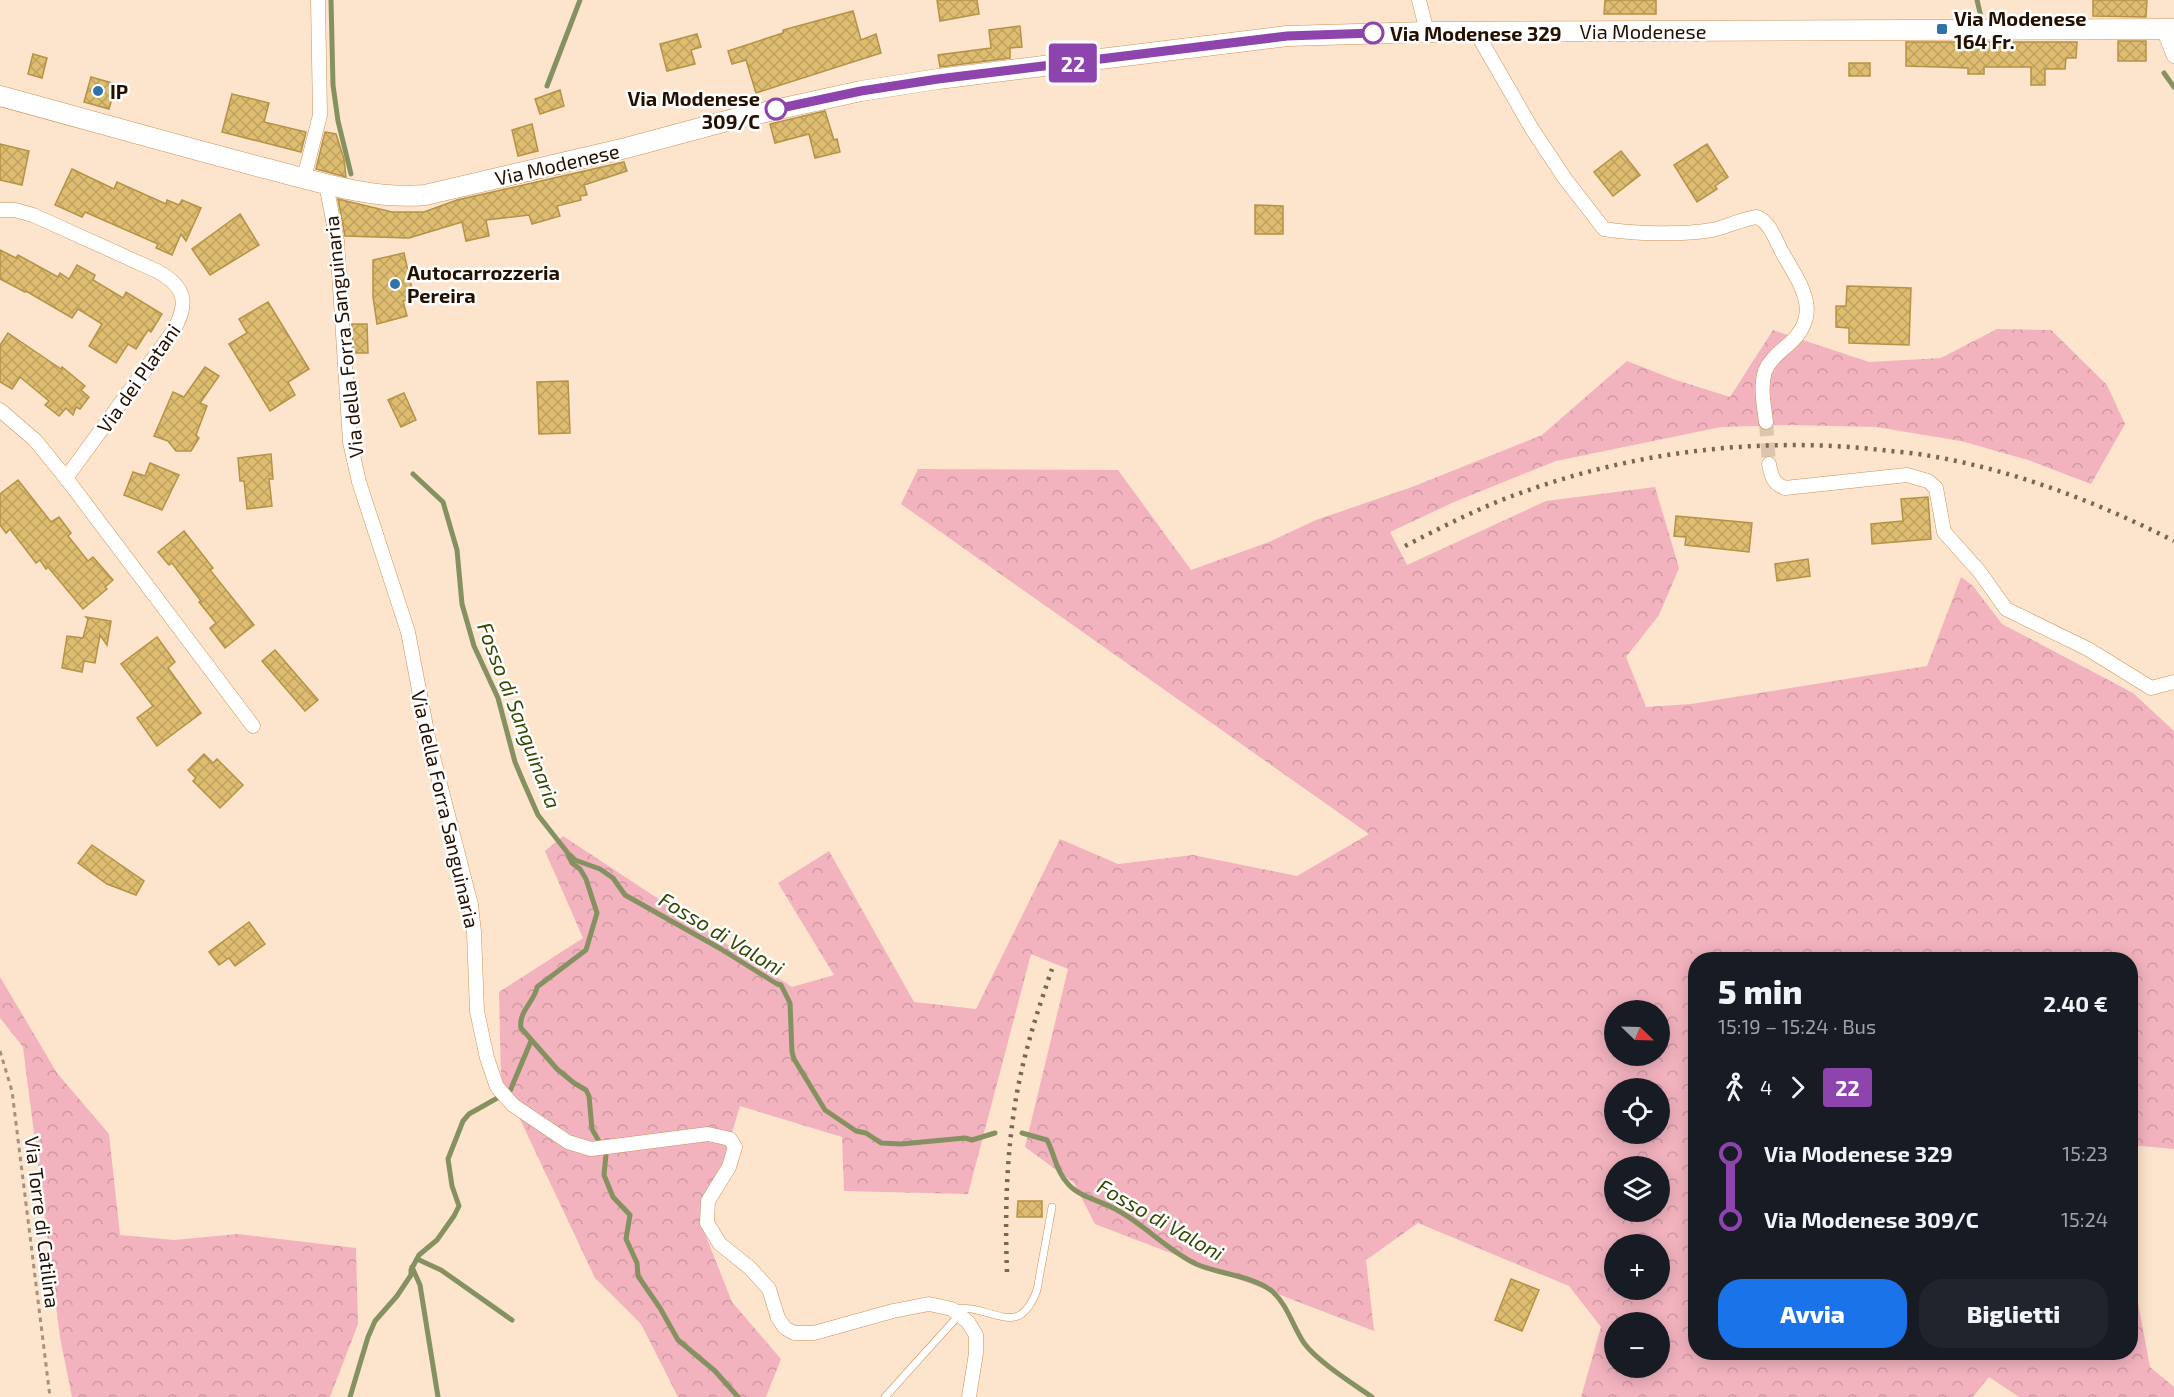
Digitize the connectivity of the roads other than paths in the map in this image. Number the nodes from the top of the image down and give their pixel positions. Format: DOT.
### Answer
graph roads {
  1 [pos="318,0"];
  2 [pos="1419,0"];
  3 [pos="2168,28"];
  4 [pos="1428,32"];
  5 [pos="1476,32"];
  6 [pos="2174,56"];
  7 [pos="0,96"];
  8 [pos="304,178"];
  9 [pos="326,184"];
  10 [pos="0,210"];
  11 [pos="0,410"];
  12 [pos="1766,422"];
  13 [pos="1769,464"];
  14 [pos="66,478"];
  15 [pos="2174,682"];
  16 [pos="253,726"];
  17 [pos="1052,1207"];
  18 [pos="956,1312"];
  19 [pos="885,1397"];
  20 [pos="969,1397"];
  1 -- 8 [label="street"];
  2 -- 4 [label="street"];
  3 -- 5 [label="street, Via Modenese"];
  3 -- 6 [label="street, Via Modenese"];
  4 -- 5 [label="street, Via Modenese"];
  4 -- 9 [label="street, Via Modenese"];
  5 -- 12 [label="street"];
  7 -- 8 [label="street, Via Modenese"];
  8 -- 9 [label="street, Via Modenese"];
  9 -- 18 [label="street, Via della Forra Sanguinaria"];
  10 -- 14 [label="street, Via dei Platani"];
  11 -- 14 [label="street"];
  13 -- 15 [label="street"];
  14 -- 16 [label="street"];
  17 -- 18 [label="lane"];
  18 -- 19 [label="lane"];
  18 -- 20 [label="street"];
}
